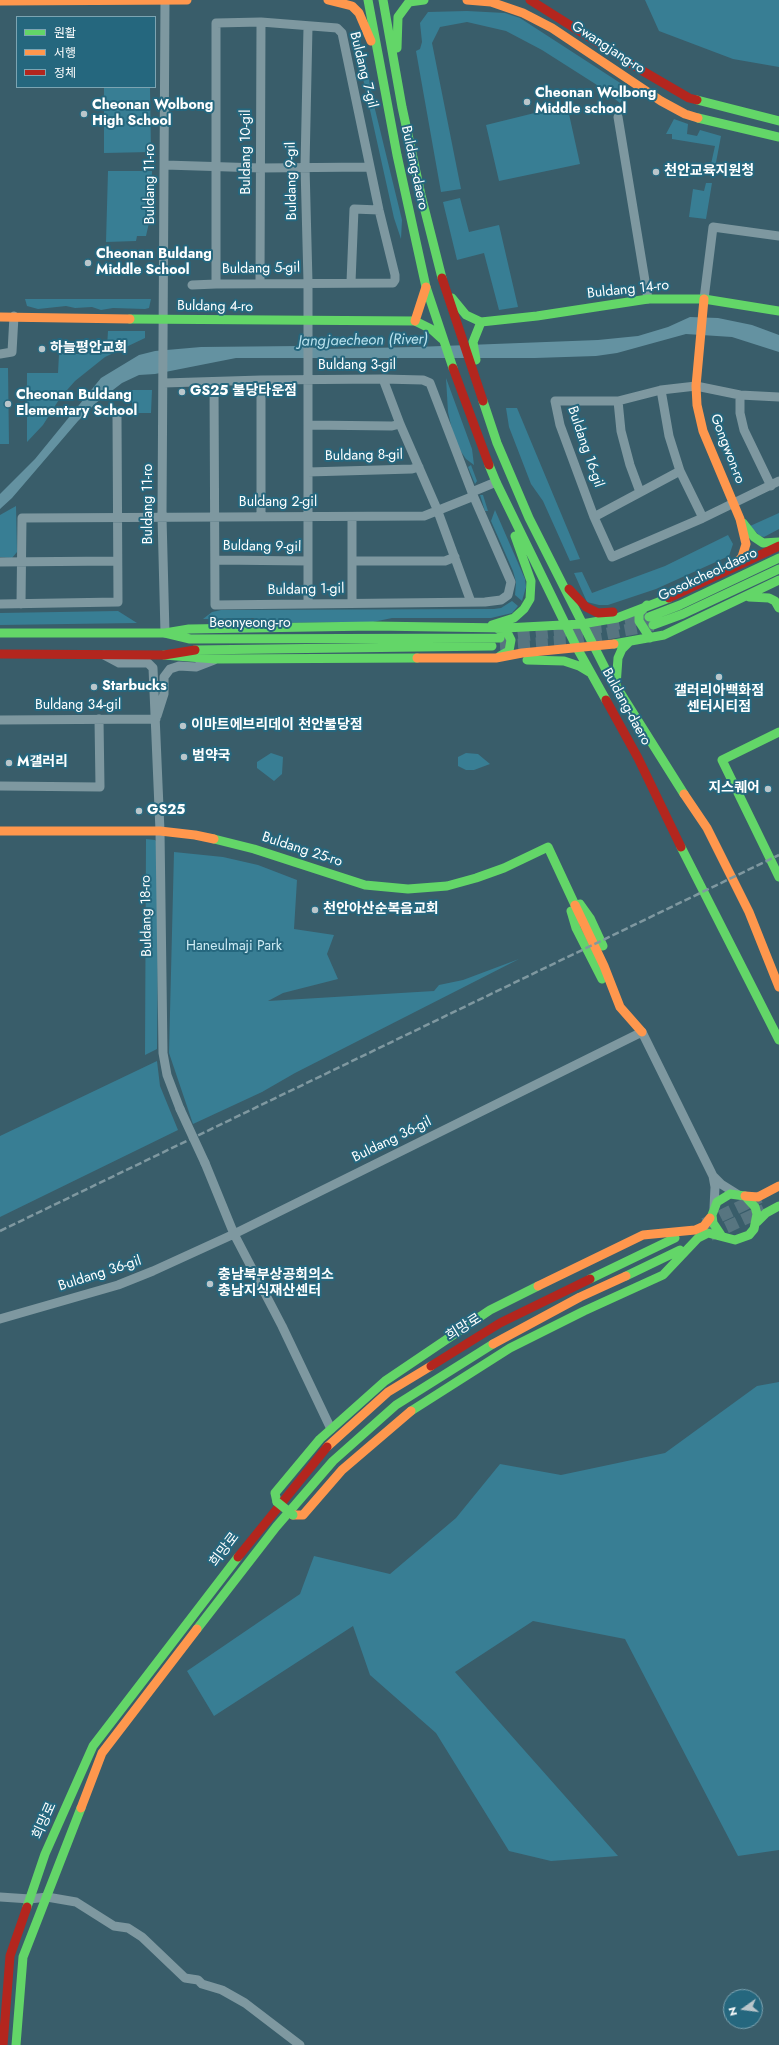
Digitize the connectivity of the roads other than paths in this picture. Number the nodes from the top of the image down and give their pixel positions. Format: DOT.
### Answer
graph roads {
  1 [pos="165,0"];
  2 [pos="187,0"];
  3 [pos="328,0"];
  4 [pos="368,0"];
  5 [pos="383,0"];
  6 [pos="424,0"];
  7 [pos="467,0"];
  8 [pos="530,0"];
  9 [pos="0,1"];
  10 [pos="261,22"];
  11 [pos="308,27"];
  12 [pos="376,50"];
  13 [pos="396,69"];
  14 [pos="618,117"];
  15 [pos="779,121"];
  16 [pos="779,137"];
  17 [pos="165,165"];
  18 [pos="215,166"];
  19 [pos="305,166"];
  20 [pos="370,167"];
  21 [pos="261,168"];
  22 [pos="379,210"];
  23 [pos="779,236"];
  24 [pos="308,282"];
  25 [pos="351,282"];
  26 [pos="260,283"];
  27 [pos="216,284"];
  28 [pos="192,285"];
  29 [pos="426,287"];
  30 [pos="444,287"];
  31 [pos="648,299"];
  32 [pos="704,299"];
  33 [pos="779,311"];
  34 [pos="14,316"];
  35 [pos="0,317"];
  36 [pos="165,320"];
  37 [pos="415,321"];
  38 [pos="307,322"];
  39 [pos="481,322"];
  40 [pos="442,339"];
  41 [pos="0,354"];
  42 [pos="383,379"];
  43 [pos="164,380"];
  44 [pos="261,380"];
  45 [pos="307,380"];
  46 [pos="475,380"];
  47 [pos="214,382"];
  48 [pos="696,386"];
  49 [pos="661,390"];
  50 [pos="740,395"];
  51 [pos="779,397"];
  52 [pos="618,401"];
  53 [pos="117,417"];
  54 [pos="400,424"];
  55 [pos="308,425"];
  56 [pos="419,467"];
  57 [pos="680,471"];
  58 [pos="308,472"];
  59 [pos="496,482"];
  60 [pos="775,483"];
  61 [pos="640,492"];
  62 [pos="472,494"];
  63 [pos="734,503"];
  64 [pos="507,504"];
  65 [pos="437,510"];
  66 [pos="118,517"];
  67 [pos="214,517"];
  68 [pos="261,517"];
  69 [pos="309,517"];
  70 [pos="352,517"];
  71 [pos="594,517"];
  72 [pos="162,518"];
  73 [pos="703,518"];
  74 [pos="740,519"];
  75 [pos="779,542"];
  76 [pos="779,546"];
  77 [pos="455,558"];
  78 [pos="779,558"];
  79 [pos="216,560"];
  80 [pos="117,561"];
  81 [pos="308,561"];
  82 [pos="352,561"];
  83 [pos="0,562"];
  84 [pos="20,562"];
  85 [pos="731,569"];
  86 [pos="779,569"];
  87 [pos="555,571"];
  88 [pos="779,580"];
  89 [pos="740,600"];
  90 [pos="471,602"];
  91 [pos="308,603"];
  92 [pos="352,603"];
  93 [pos="0,604"];
  94 [pos="21,604"];
  95 [pos="648,605"];
  96 [pos="779,608"];
  97 [pos="582,624"];
  98 [pos="566,626"];
  99 [pos="485,627"];
  100 [pos="496,628"];
  101 [pos="165,632"];
  102 [pos="0,633"];
  103 [pos="650,638"];
  104 [pos="629,642"];
  105 [pos="593,646"];
  106 [pos="577,648"];
  107 [pos="0,654"];
  108 [pos="103,654"];
  109 [pos="164,655"];
  110 [pos="496,658"];
  111 [pos="215,659"];
  112 [pos="592,676"];
  113 [pos="616,688"];
  114 [pos="156,719"];
  115 [pos="0,720"];
  116 [pos="100,720"];
  117 [pos="779,732"];
  118 [pos="0,786"];
  119 [pos="0,831"];
  120 [pos="160,831"];
  121 [pos="779,877"];
  122 [pos="566,884"];
  123 [pos="779,987"];
  124 [pos="642,1032"];
  125 [pos="779,1040"];
  126 [pos="713,1176"];
  127 [pos="779,1186"];
  128 [pos="741,1195"];
  129 [pos="779,1206"];
  130 [pos="713,1212"];
  131 [pos="757,1222"];
  132 [pos="234,1234"];
  133 [pos="721,1235"];
  134 [pos="675,1238"];
  135 [pos="680,1250"];
  136 [pos="0,1319"];
  137 [pos="331,1429"];
  138 [pos="0,1897"];
  139 [pos="47,1897"];
  140 [pos="30,1899"];
  141 [pos="3,2045"];
  142 [pos="16,2045"];
  143 [pos="300,2045"];
  1 -- 2 [label="main road"];
  1 -- 9 [label="main road"];
  1 -- 17 [label="street, Buldang 11-ro"];
  3 -- 12 [label="main road"];
  4 -- 12 [label="main road, Buldang-daero"];
  5 -- 13 [label="main road, Buldang-daero"];
  6 -- 13 [label="main road"];
  7 -- 16 [label="main road, Gwangjang-ro"];
  8 -- 15 [label="main road, Gwangjang-ro"];
  10 -- 11 [label="street, Buldang 7-gil"];
  10 -- 18 [label="street, Buldang 7-gil"];
  10 -- 21 [label="street, Buldang 10-gil"];
  11 -- 19 [label="street, Buldang 9-gil"];
  11 -- 20 [label="street, Buldang 7-gil"];
  12 -- 29 [label="main road, Buldang-daero"];
  13 -- 30 [label="main road, Buldang-daero"];
  14 -- 31 [label="street"];
  17 -- 18 [label="street"];
  17 -- 36 [label="street, Buldang 11-ro"];
  18 -- 21 [label="street"];
  18 -- 27 [label="street, Buldang 5-gil"];
  19 -- 20 [label="street"];
  19 -- 21 [label="street"];
  19 -- 24 [label="street, Buldang 9-gil"];
  20 -- 22 [label="street, Buldang 5-gil"];
  21 -- 26 [label="street, Buldang 10-gil"];
  22 -- 25 [label="street"];
  22 -- 25 [label="street, Buldang 5-gil"];
  23 -- 32 [label="street"];
  24 -- 25 [label="street, Buldang 5-gil"];
  24 -- 26 [label="street, Buldang 5-gil"];
  24 -- 38 [label="street, Buldang 9-gil"];
  26 -- 27 [label="street, Buldang 5-gil"];
  27 -- 28 [label="street"];
  29 -- 37 [label="main road"];
  29 -- 40 [label="main road, Buldang-daero"];
  30 -- 39 [label="main road"];
  30 -- 46 [label="main road, Buldang-daero"];
  31 -- 32 [label="main road, Buldang 14-ro"];
  31 -- 39 [label="main road, Buldang 14-ro"];
  32 -- 33 [label="main road, Buldang 14-ro"];
  32 -- 48 [label="main road, Gongwon-ro"];
  34 -- 35 [label="main road, Buldang 4-ro"];
  34 -- 36 [label="main road, Buldang 4-ro"];
  34 -- 41 [label="street"];
  36 -- 38 [label="main road, Buldang 4-ro"];
  36 -- 43 [label="street, Buldang 11-ro"];
  37 -- 38 [label="main road, Buldang 4-ro"];
  37 -- 40 [label="main road"];
  38 -- 45 [label="street, Buldang 9-gil"];
  39 -- 46 [label="main road"];
  40 -- 59 [label="main road, Buldang-daero"];
  42 -- 45 [label="street, Buldang 3-gil"];
  42 -- 54 [label="street, Buldang 8-gil"];
  42 -- 62 [label="street, Buldang 3-gil"];
  43 -- 47 [label="street, Buldang 3-gil"];
  43 -- 72 [label="street, Buldang 11-ro"];
  44 -- 45 [label="street, Buldang 3-gil"];
  44 -- 47 [label="street, Buldang 3-gil"];
  44 -- 68 [label="street"];
  45 -- 55 [label="street, Buldang 9-gil"];
  46 -- 87 [label="main road, Buldang-daero"];
  47 -- 67 [label="street, Buldang 1-gil"];
  48 -- 49 [label="street, Buldang 16-gil"];
  48 -- 50 [label="street, Buldang 16-gil"];
  48 -- 63 [label="main road, Gongwon-ro"];
  49 -- 52 [label="street, Buldang 16-gil"];
  49 -- 57 [label="street"];
  50 -- 51 [label="street, Buldang 16-gil"];
  50 -- 60 [label="street"];
  52 -- 61 [label="street"];
  52 -- 71 [label="street, Buldang 16-gil"];
  53 -- 66 [label="street"];
  54 -- 55 [label="street"];
  54 -- 56 [label="street, Buldang 8-gil"];
  55 -- 58 [label="street, Buldang 9-gil"];
  56 -- 58 [label="street, Buldang 8-gil"];
  56 -- 65 [label="street, Buldang 8-gil"];
  57 -- 61 [label="street"];
  57 -- 73 [label="street"];
  58 -- 69 [label="street, Buldang 9-gil"];
  59 -- 62 [label="street, Buldang 2-gil"];
  59 -- 64 [label="main road, Buldang-daero"];
  60 -- 63 [label="street, Buldang 16-gil"];
  61 -- 71 [label="street"];
  62 -- 65 [label="street, Buldang 2-gil"];
  62 -- 90 [label="street, Buldang 1-gil"];
  63 -- 73 [label="street, Buldang 16-gil"];
  63 -- 74 [label="main road, Gongwon-ro"];
  64 -- 98 [label="main road, Buldang-daero"];
  64 -- 99 [label="main road"];
  65 -- 70 [label="street, Buldang 2-gil"];
  65 -- 77 [label="street, Buldang 8-gil"];
  66 -- 72 [label="street, Buldang 2-gil"];
  66 -- 80 [label="street"];
  66 -- 84 [label="street, Buldang 2-gil"];
  67 -- 68 [label="street, Buldang 2-gil"];
  67 -- 72 [label="street, Buldang 2-gil"];
  67 -- 79 [label="street, Buldang 1-gil"];
  68 -- 69 [label="street, Buldang 2-gil"];
  69 -- 70 [label="street, Buldang 2-gil"];
  69 -- 81 [label="street, Buldang 9-gil"];
  70 -- 82 [label="street"];
  71 -- 73 [label="street, Buldang 16-gil"];
  72 -- 101 [label="street, Buldang 11-ro"];
  74 -- 75 [label="main road"];
  74 -- 85 [label="main road"];
  76 -- 85 [label="main road"];
  77 -- 82 [label="street"];
  77 -- 90 [label="street, Buldang 8-gil"];
  78 -- 86 [label="main road, Gosokcheol-daero"];
  79 -- 81 [label="street, Buldang 9-gil"];
  79 -- 91 [label="street, Buldang 1-gil"];
  80 -- 84 [label="street"];
  80 -- 94 [label="street"];
  81 -- 91 [label="street, Buldang 9-gil"];
  82 -- 92 [label="street"];
  83 -- 84 [label="street"];
  84 -- 94 [label="street"];
  85 -- 95 [label="main road"];
  87 -- 95 [label="main road"];
  87 -- 97 [label="main road, Buldang-daero"];
  88 -- 89 [label="main road"];
  89 -- 96 [label="main road"];
  89 -- 103 [label="main road"];
  90 -- 92 [label="street, Buldang 1-gil"];
  91 -- 92 [label="street, Buldang 1-gil"];
  93 -- 94 [label="street"];
  95 -- 97 [label="main road"];
  95 -- 103 [label="main road"];
  97 -- 98 [label="main road"];
  97 -- 105 [label="main road, Buldang-daero"];
  98 -- 100 [label="main road"];
  98 -- 106 [label="main road, Buldang-daero"];
  99 -- 100 [label="main road"];
  99 -- 101 [label="main road"];
  100 -- 110 [label="main road"];
  101 -- 102 [label="main road, Beonyeong-ro"];
  101 -- 109 [label="main road, Beonyeong-ro"];
  103 -- 104 [label="main road"];
  104 -- 105 [label="main road"];
  104 -- 113 [label="main road"];
  105 -- 106 [label="main road"];
  105 -- 113 [label="main road, Buldang-daero"];
  106 -- 110 [label="main road"];
  106 -- 112 [label="main road, Buldang-daero"];
  107 -- 108 [label="main road, Beonyeong-ro"];
  108 -- 109 [label="main road, Beonyeong-ro"];
  108 -- 114 [label="street, Buldang 18-ro"];
  109 -- 111 [label="main road"];
  110 -- 111 [label="main road"];
  110 -- 112 [label="main road"];
  111 -- 114 [label="street"];
  112 -- 125 [label="main road, Buldang-daero"];
  113 -- 123 [label="main road, Buldang-daero"];
  114 -- 116 [label="street, Buldang 34-gil"];
  114 -- 120 [label="street, Buldang 18-ro"];
  115 -- 116 [label="street, Buldang 34-gil"];
  116 -- 118 [label="street"];
  117 -- 121 [label="main road"];
  119 -- 120 [label="main road, Buldang 25-ro"];
  120 -- 122 [label="main road, Buldang 25-ro"];
  120 -- 132 [label="street, Buldang 18-ro, bridge"];
  122 -- 124 [label="main road"];
  122 -- 124 [label="main road"];
  124 -- 126 [label="street"];
  124 -- 132 [label="street, Buldang 36-gil"];
  126 -- 128 [label="street"];
  126 -- 130 [label="street"];
  127 -- 128 [label="main road"];
  128 -- 130 [label="main road"];
  128 -- 131 [label="main road"];
  129 -- 131 [label="main road"];
  130 -- 133 [label="main road"];
  130 -- 137 [label="main road"];
  131 -- 133 [label="main road"];
  132 -- 136 [label="street, Buldang 36-gil"];
  132 -- 137 [label="street, Buldang 18-ro"];
  133 -- 137 [label="main road, bridge"];
  134 -- 140 [label="main road, 희망로"];
  135 -- 139 [label="main road"];
  138 -- 140 [label="street"];
  139 -- 140 [label="street"];
  139 -- 142 [label="main road"];
  139 -- 143 [label="street"];
  140 -- 141 [label="main road, 희망로"];
}
